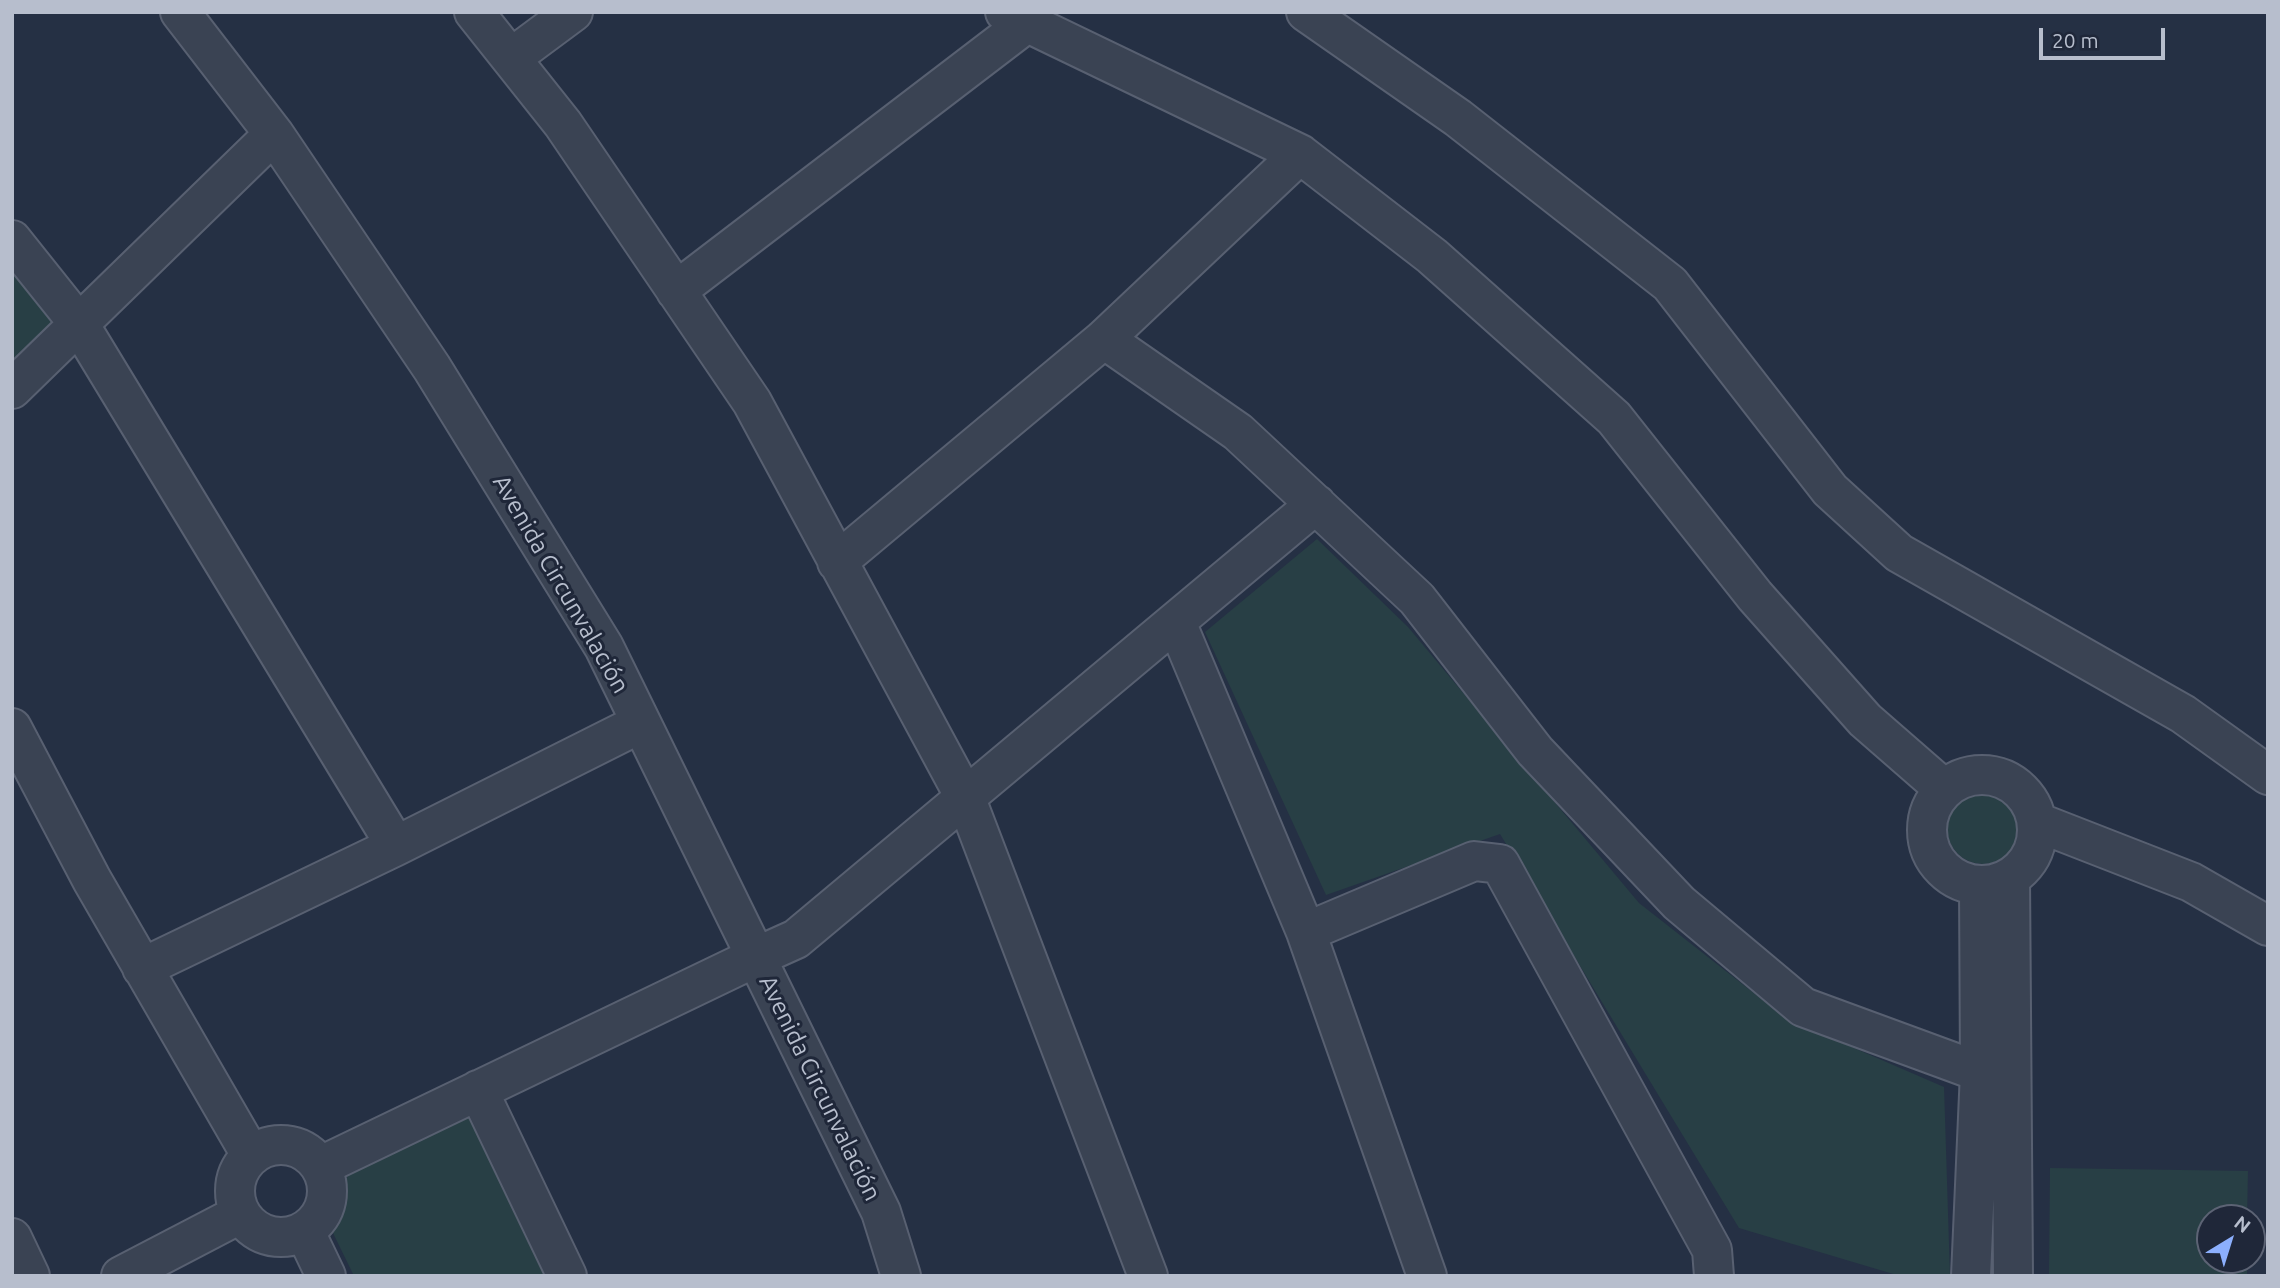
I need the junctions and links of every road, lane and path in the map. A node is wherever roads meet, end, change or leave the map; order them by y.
1 (180, 12) edge
2 (474, 12) edge
3 (573, 12) edge
4 (1306, 12) edge
5 (1017, 17) edge
6 (511, 58) junction
7 (274, 134) junction
8 (1300, 154) junction
9 (12, 240) edge
10 (676, 291) junction
11 (79, 324) junction
12 (1104, 339) junction
13 (12, 389) edge
14 (1316, 504) junction
15 (837, 562) junction
16 (1177, 622) junction
17 (641, 723) junction
18 (12, 728) edge
19 (2268, 775) edge
20 (1943, 788) junction
21 (966, 799) junction
22 (2037, 822) junction
23 (396, 846) junction
24 (1995, 882) junction
25 (2268, 926) edge
26 (1306, 932) junction
27 (755, 957) junction
28 (142, 968) junction
29 (1980, 1072) junction
30 (478, 1090) junction
31 (251, 1155) junction
32 (321, 1166) junction
33 (240, 1214) junction
34 (304, 1233) junction
35 (12, 1238) edge
36 (30, 1276) edge
37 (121, 1276) edge
38 (326, 1276) edge
39 (567, 1276) edge
40 (901, 1276) edge
41 (1148, 1276) edge
42 (1427, 1276) edge
43 (1714, 1276) edge
44 (1971, 1276) edge
45 (2013, 1276) edge

1 - 7 street, Avenida Circunvalación
2 - 6 street
3 - 6 street
4 - 19 street
5 - 8 street
5 - 10 street
6 - 10 street
7 - 11 street
7 - 17 street, Avenida Circunvalación
8 - 12 street
8 - 20 street
9 - 11 street
10 - 15 street
11 - 13 street
11 - 23 street
12 - 14 street
12 - 15 street
14 - 16 street
14 - 29 street
15 - 21 street
16 - 21 street
16 - 26 street
17 - 23 street
17 - 27 street, Avenida Circunvalación
18 - 28 street
20 - 22 street
20 - 24 street
21 - 27 street
21 - 41 street
22 - 24 street
22 - 25 street
23 - 28 street
24 - 29 street
24 - 45 street
26 - 42 street
26 - 43 street
27 - 30 street
27 - 40 street, Avenida Circunvalación
28 - 31 street
29 - 44 street
30 - 32 street
30 - 39 street
31 - 32 street
31 - 33 street
32 - 34 street
33 - 34 street
33 - 37 street
34 - 38 street
35 - 36 street

